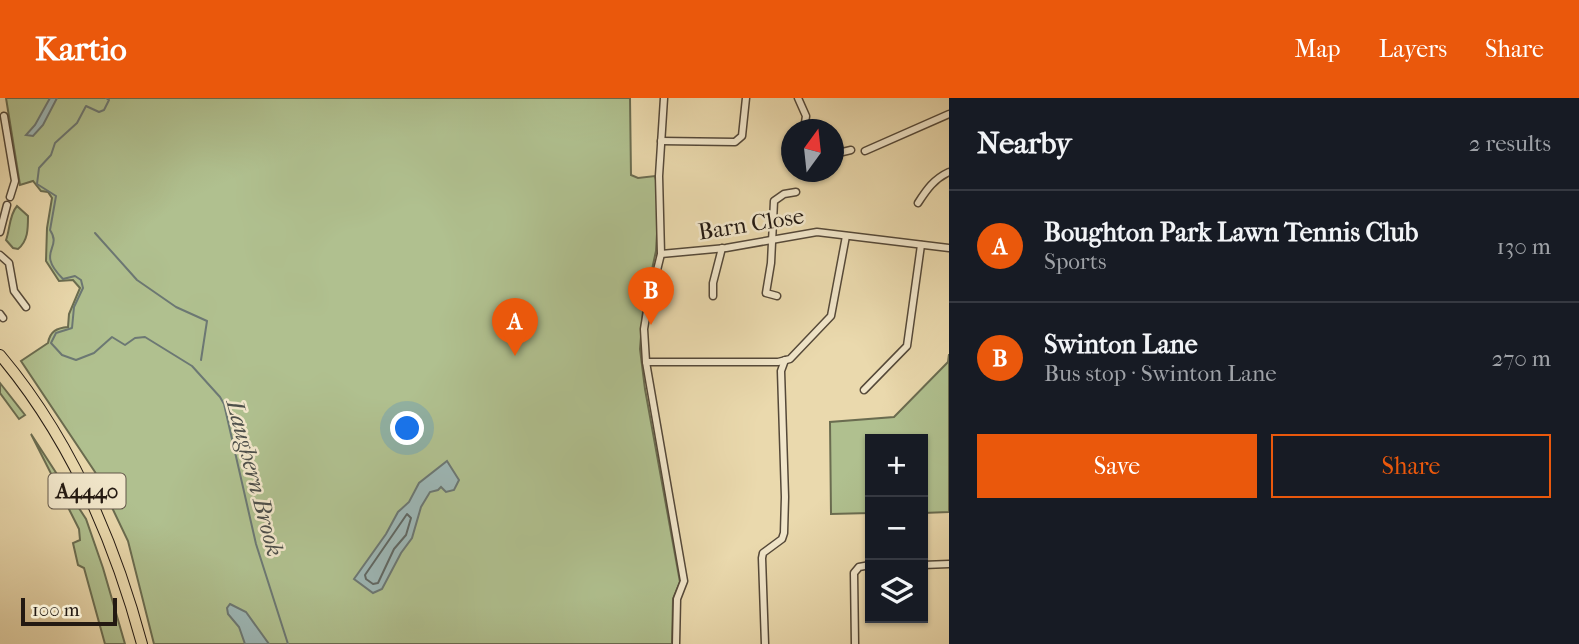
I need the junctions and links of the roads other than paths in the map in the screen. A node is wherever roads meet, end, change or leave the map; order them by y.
1 (664, 98) edge
2 (746, 98) edge
3 (798, 98) edge
4 (949, 114) edge
5 (4, 116) dead end
6 (806, 119) edge
7 (661, 141) junction
8 (9, 149) junction
9 (0, 150) edge
10 (851, 150) dead end
11 (865, 150) dead end
12 (844, 152) edge
13 (949, 172) edge
14 (796, 192) dead end
15 (10, 197) dead end
16 (918, 203) dead end
17 (8, 205) dead end
18 (0, 232) edge
19 (846, 236) junction
20 (771, 241) junction
21 (921, 244) junction
22 (722, 248) junction
23 (949, 248) edge
24 (662, 254) junction
25 (0, 255) edge
26 (713, 296) dead end
27 (777, 296) dead end
28 (26, 307) dead end
29 (0, 355) edge
30 (785, 360) junction
31 (646, 362) junction
32 (864, 390) dead end
33 (949, 564) edge
34 (865, 565) edge
35 (928, 565) edge
36 (142, 644) edge
37 (676, 644) edge
38 (765, 644) edge
39 (855, 644) edge

1 - 7 street
2 - 7 street
3 - 6 street
4 - 11 street
5 - 8 street
7 - 24 street
8 - 9 street
8 - 15 street
10 - 12 street
13 - 16 street
14 - 20 street
17 - 18 street
19 - 20 street, Barn Close
19 - 21 street, Barn Close
19 - 30 street
20 - 22 street, Barn Close
20 - 27 street
21 - 23 street, Barn Close
21 - 32 street
22 - 24 street, Barn Close
22 - 26 street
24 - 31 street
25 - 28 street
29 - 36 highway, A4440
30 - 31 street
30 - 38 street
31 - 37 street
33 - 35 street
34 - 39 street

